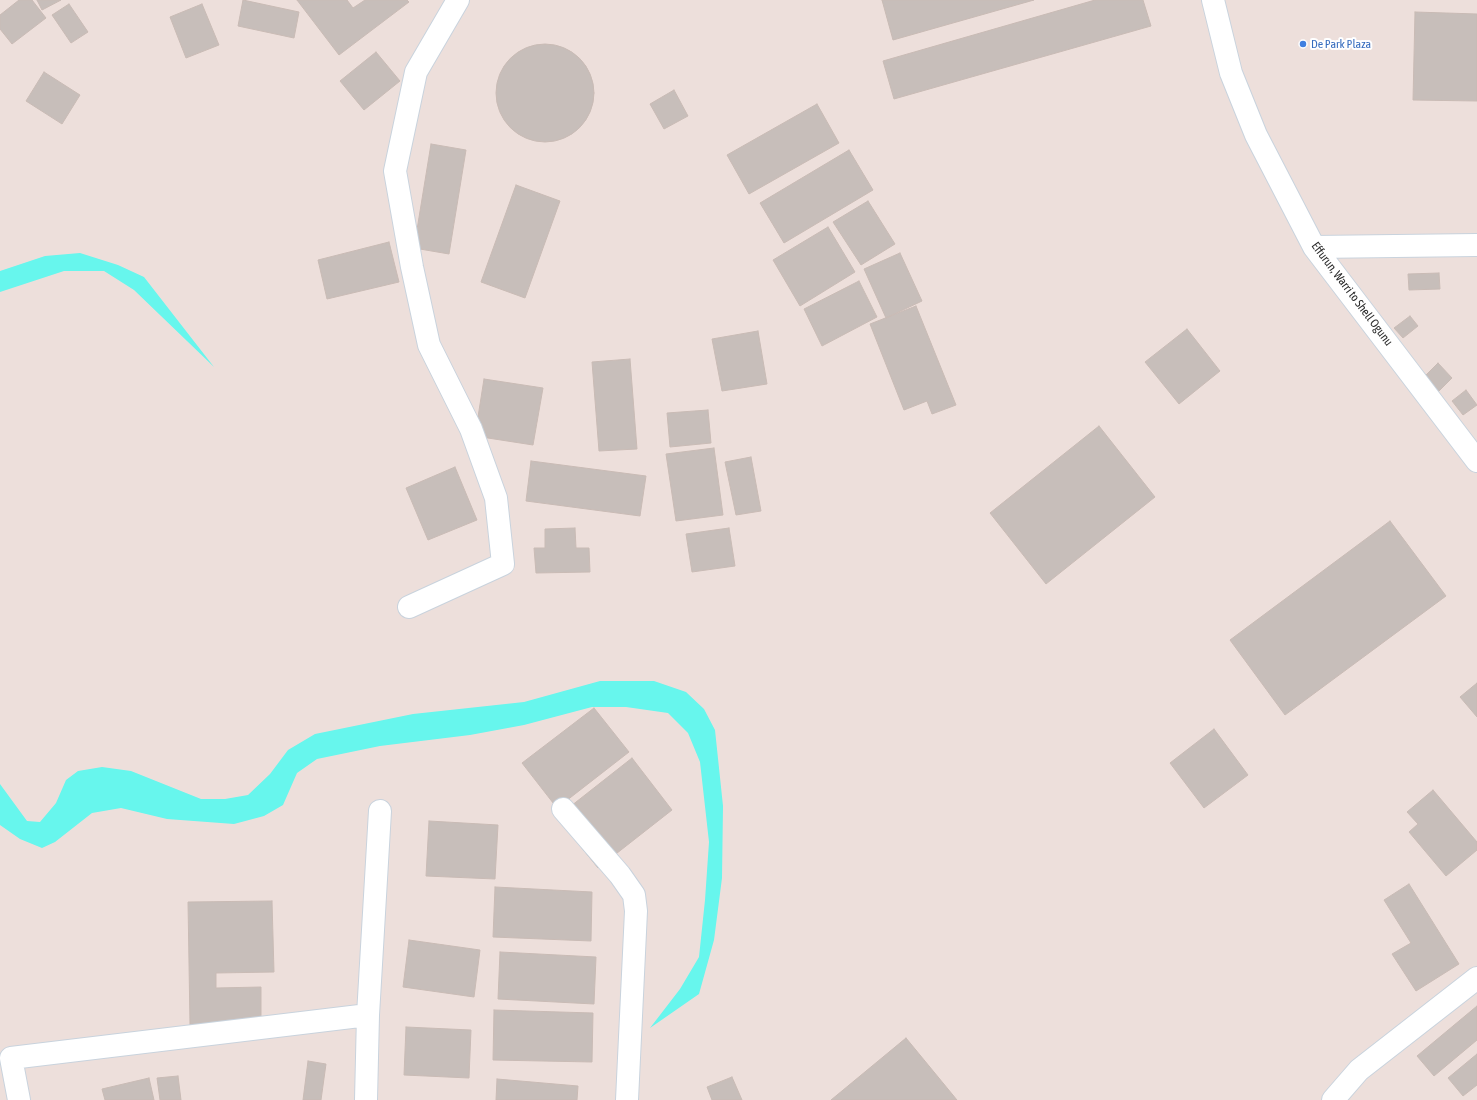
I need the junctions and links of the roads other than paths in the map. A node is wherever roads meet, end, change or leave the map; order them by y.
1 (458, 0) edge
2 (1213, 0) edge
3 (1314, 246) junction
4 (1477, 246) edge
5 (1477, 461) edge
6 (409, 607) dead end
7 (563, 809) dead end
8 (380, 811) dead end
9 (1477, 978) edge
10 (368, 1015) junction
11 (19, 1100) edge
12 (366, 1100) edge
13 (627, 1100) edge
14 (1333, 1100) edge

1 - 6 street
2 - 3 street, Effurun, Warri to Shell Ogunu
3 - 4 street
3 - 5 street, Effurun, Warri to Shell Ogunu
7 - 13 street
8 - 10 street
9 - 14 street
10 - 11 street
10 - 12 street

